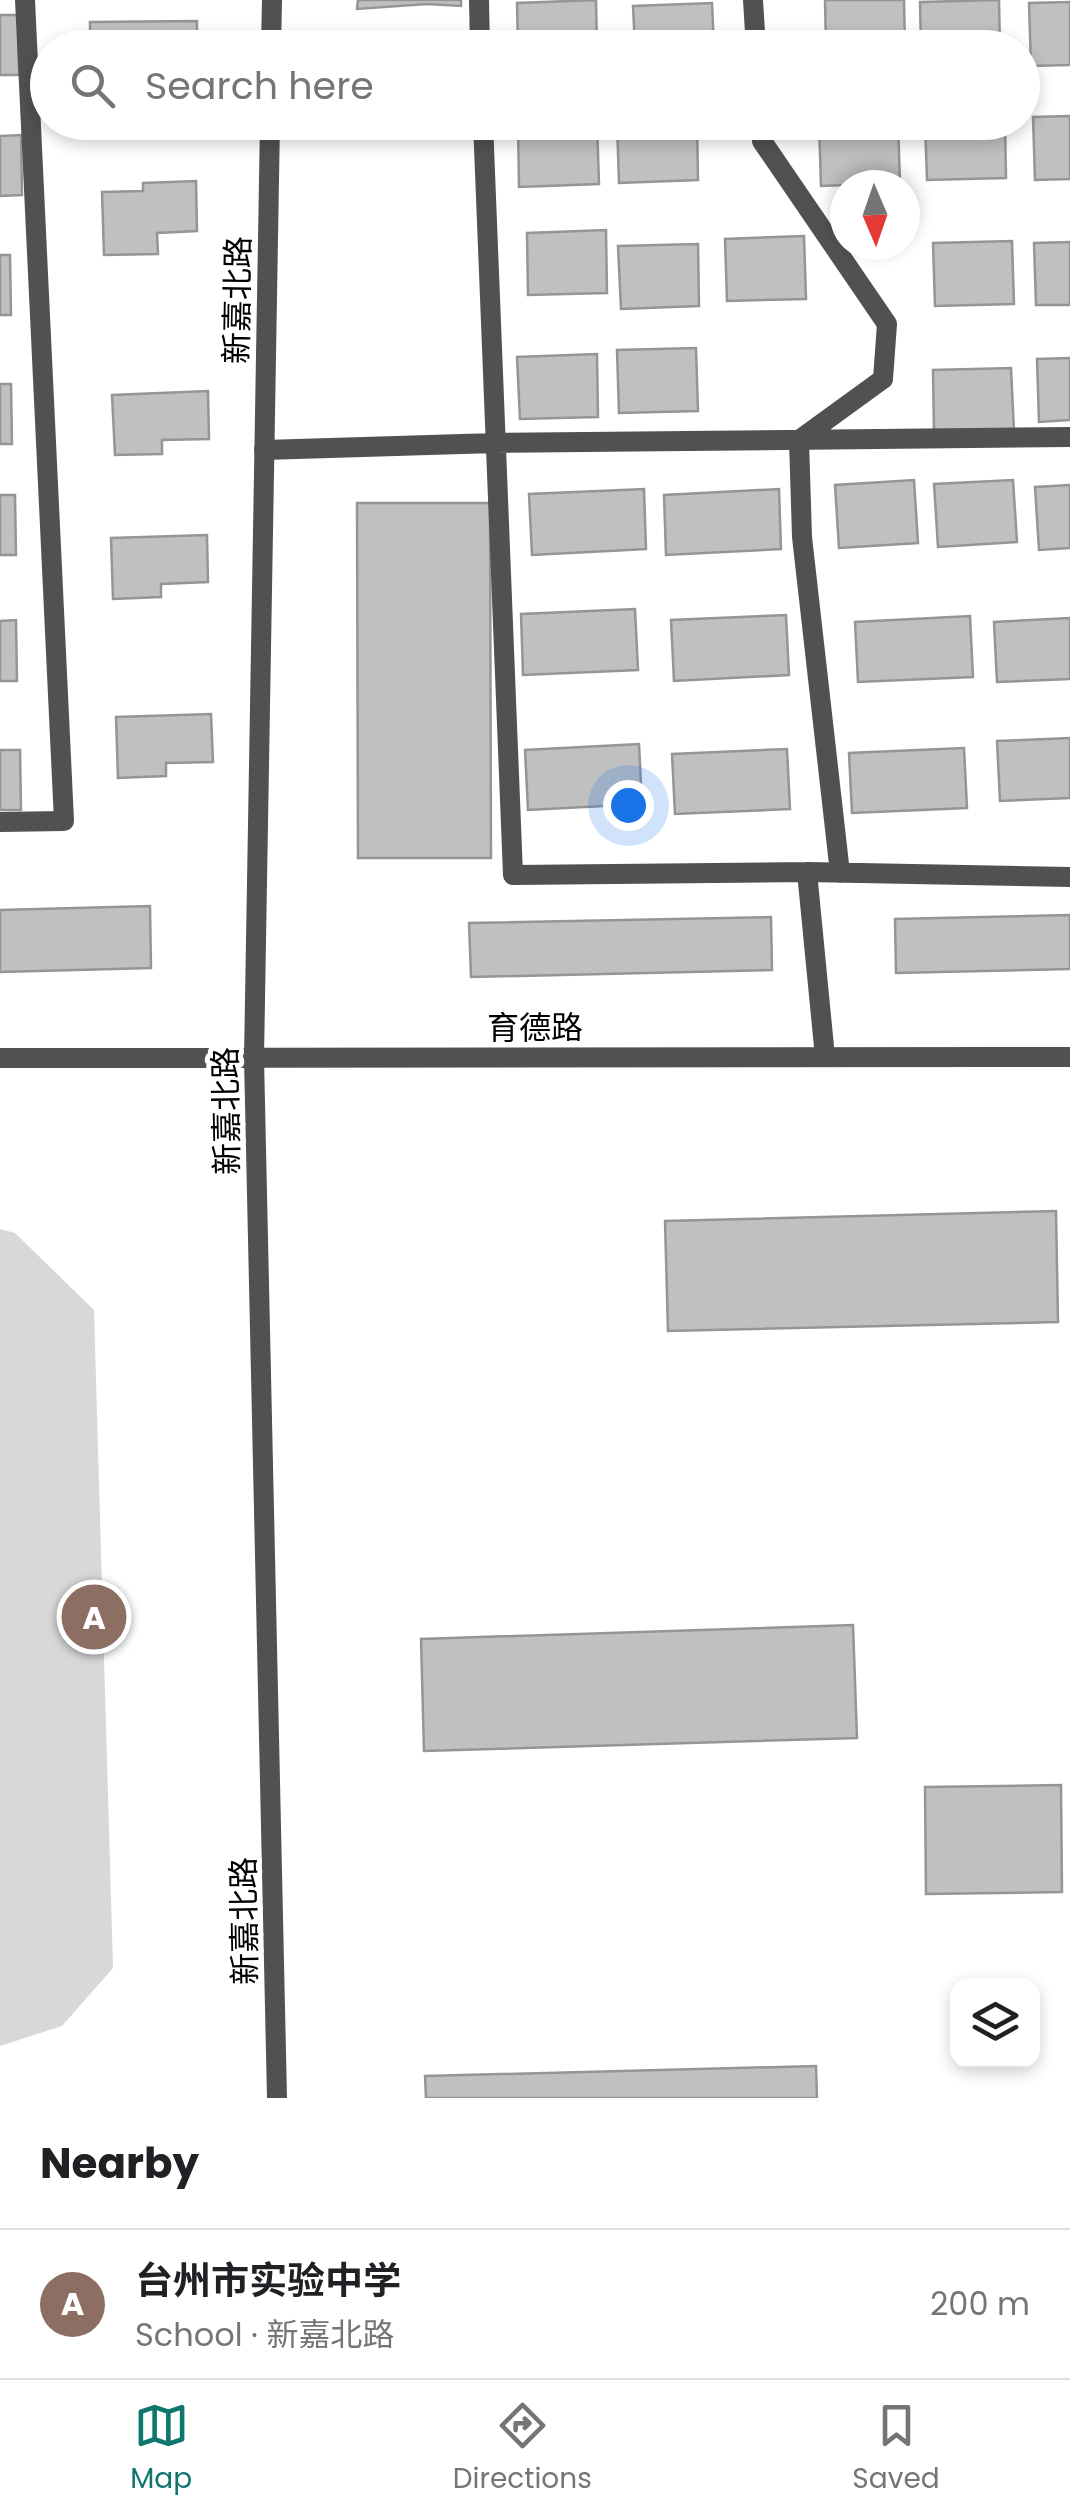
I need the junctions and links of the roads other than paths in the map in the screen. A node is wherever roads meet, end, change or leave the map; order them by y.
1 (25, 0) edge
2 (272, 0) edge
3 (479, 0) edge
4 (754, 0) edge
5 (271, 30) edge
6 (480, 30) edge
7 (755, 30) edge
8 (30, 105) edge
9 (32, 140) edge
10 (270, 140) edge
11 (484, 140) edge
12 (762, 140) edge
13 (1070, 437) edge
14 (798, 440) junction
15 (495, 443) junction
16 (264, 450) junction
17 (0, 822) edge
18 (807, 872) junction
19 (840, 872) junction
20 (1070, 877) edge
21 (825, 1057) junction
22 (1070, 1057) edge
23 (0, 1058) edge
24 (254, 1058) junction
25 (278, 2098) edge

1 - 8 street
2 - 5 street
3 - 6 street
4 - 7 street
9 - 17 street
10 - 16 street, 新嘉北路
11 - 15 street
12 - 14 street
13 - 14 street
14 - 15 street
14 - 19 street
15 - 16 street
15 - 18 street
16 - 24 street, 新嘉北路
18 - 19 street
18 - 21 street
19 - 20 street
21 - 22 street, 育德路
21 - 24 street, 育德路
23 - 24 street, 育德路
24 - 25 street, 新嘉北路

